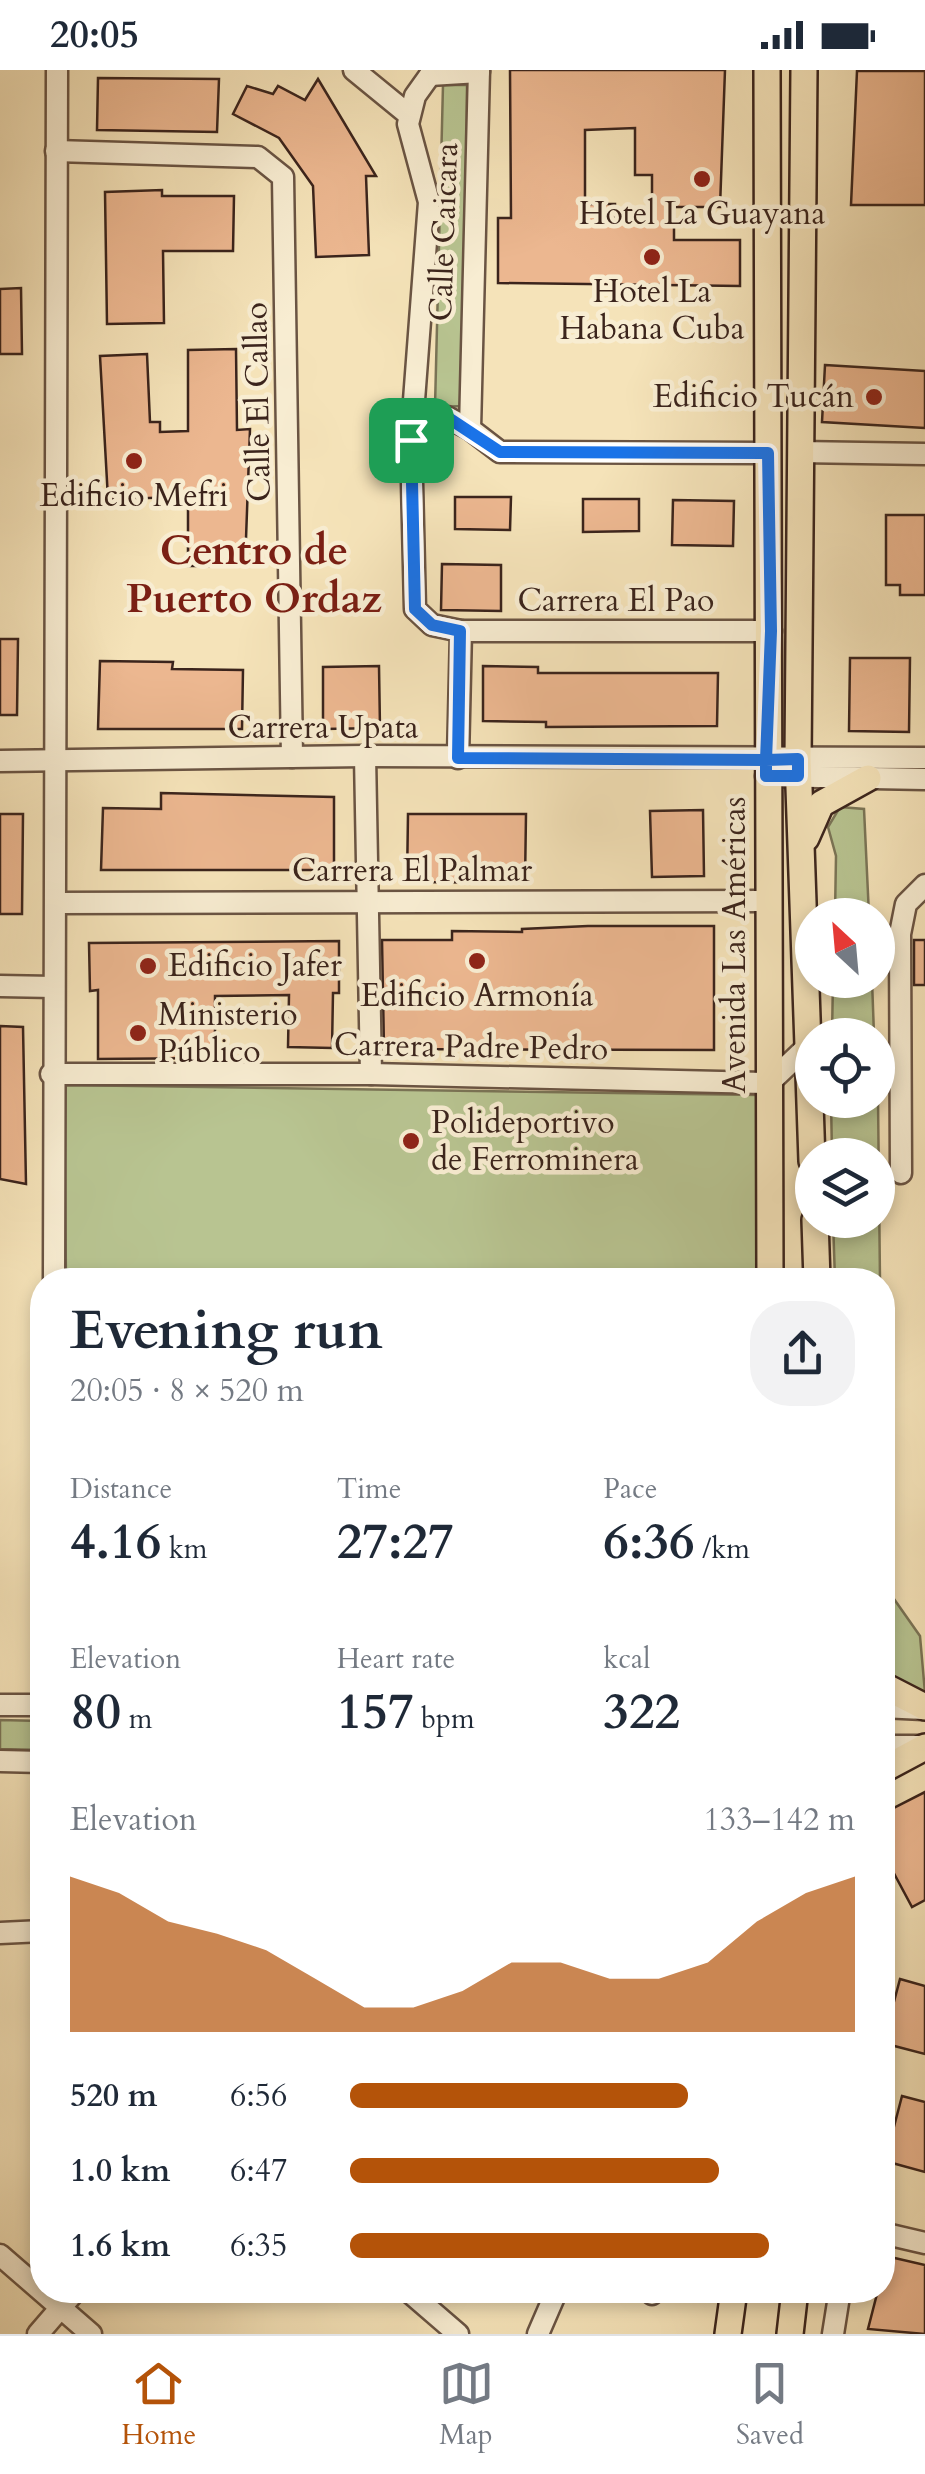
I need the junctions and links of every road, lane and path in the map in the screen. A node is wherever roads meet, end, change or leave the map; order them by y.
1 (57, 70) edge
2 (354, 70) edge
3 (767, 70) edge
4 (804, 70) edge
5 (478, 71) edge
6 (428, 73) edge
7 (409, 115) junction
8 (56, 151) junction
9 (470, 429) junction
10 (411, 440) junction
11 (799, 452) junction
12 (768, 453) junction
13 (925, 454) edge
14 (460, 631) junction
15 (771, 631) junction
16 (292, 756) junction
17 (365, 756) junction
18 (458, 758) junction
19 (925, 758) edge
20 (0, 761) edge
21 (58, 761) junction
22 (766, 768) junction
23 (798, 768) junction
24 (868, 778) junction
25 (925, 779) edge
26 (801, 853) junction
27 (925, 885) edge
28 (366, 900) junction
29 (768, 901) junction
30 (56, 903) junction
31 (0, 986) edge
32 (54, 986) junction
33 (807, 1018) edge
34 (795, 1058) edge
35 (52, 1074) junction
36 (370, 1074) junction
37 (768, 1083) junction
38 (901, 1172) dead end
39 (816, 1238) edge
40 (54, 1268) edge
41 (770, 1268) edge
42 (817, 1268) edge
43 (895, 1692) edge
44 (0, 1705) edge
45 (30, 1705) edge
46 (895, 1707) edge
47 (925, 1708) edge
48 (895, 1746) edge
49 (925, 1746) edge
50 (0, 1761) edge
51 (30, 1762) edge
52 (895, 1763) edge
53 (30, 1932) edge
54 (0, 1933) edge
55 (895, 2236) edge
56 (925, 2243) edge
57 (0, 2255) edge
58 (30, 2281) edge
59 (55, 2303) edge
60 (65, 2303) edge
61 (423, 2303) edge
62 (551, 2303) edge
63 (732, 2303) edge
64 (793, 2303) edge
65 (838, 2303) edge
66 (61, 2308) junction
67 (38, 2334) edge
68 (92, 2334) edge
69 (458, 2334) edge
70 (538, 2334) edge
71 (728, 2334) edge
72 (790, 2334) edge
73 (833, 2334) edge

1 - 8 street
2 - 7 street
3 - 12 main road, Avenida Las Américas
4 - 11 main road, Avenida Las Américas
5 - 6 street
5 - 9 street, Calle Caicara
6 - 7 street, Calle Caicara
7 - 10 street, Calle Caicara
8 - 16 street, Calle El Callao
8 - 21 street
9 - 10 street
9 - 12 street
10 - 14 street, Calle Caicara
11 - 13 street
11 - 23 main road, Avenida Las Américas
12 - 15 main road, Avenida Las Américas
14 - 15 street, Carrera El Pao
14 - 18 street
15 - 22 main road, Avenida Las Américas
16 - 17 street, Carrera Upata
16 - 21 street, Carrera Upata
17 - 18 street, Carrera Upata
17 - 28 street
18 - 22 street, Carrera Upata
19 - 23 street
20 - 21 street, Carrera Upata
21 - 30 street
22 - 23 street, Carrera Upata
22 - 29 main road, Avenida Las Américas
23 - 24 street
23 - 26 main road, Avenida Las Américas
24 - 25 street
24 - 26 main road
26 - 33 main road, Avenida Las Américas
27 - 38 street
28 - 29 street, Carrera El Palmar
28 - 30 street, Carrera El Palmar
28 - 36 street
29 - 37 main road, Avenida Las Américas
30 - 32 street
31 - 32 street
32 - 35 street
34 - 37 street
35 - 36 street, Carrera Padre Pedro
35 - 40 street
36 - 37 street, Carrera Padre Pedro
37 - 41 main road, Avenida Las Américas
39 - 42 main road
43 - 47 main road
44 - 45 street
46 - 47 street
48 - 49 street
49 - 52 main road
50 - 51 street
53 - 54 street
55 - 56 street
57 - 58 street
59 - 66 street
60 - 66 street
61 - 69 street
62 - 70 street
63 - 71 main road
64 - 72 main road
65 - 73 street
66 - 67 street
66 - 68 street

